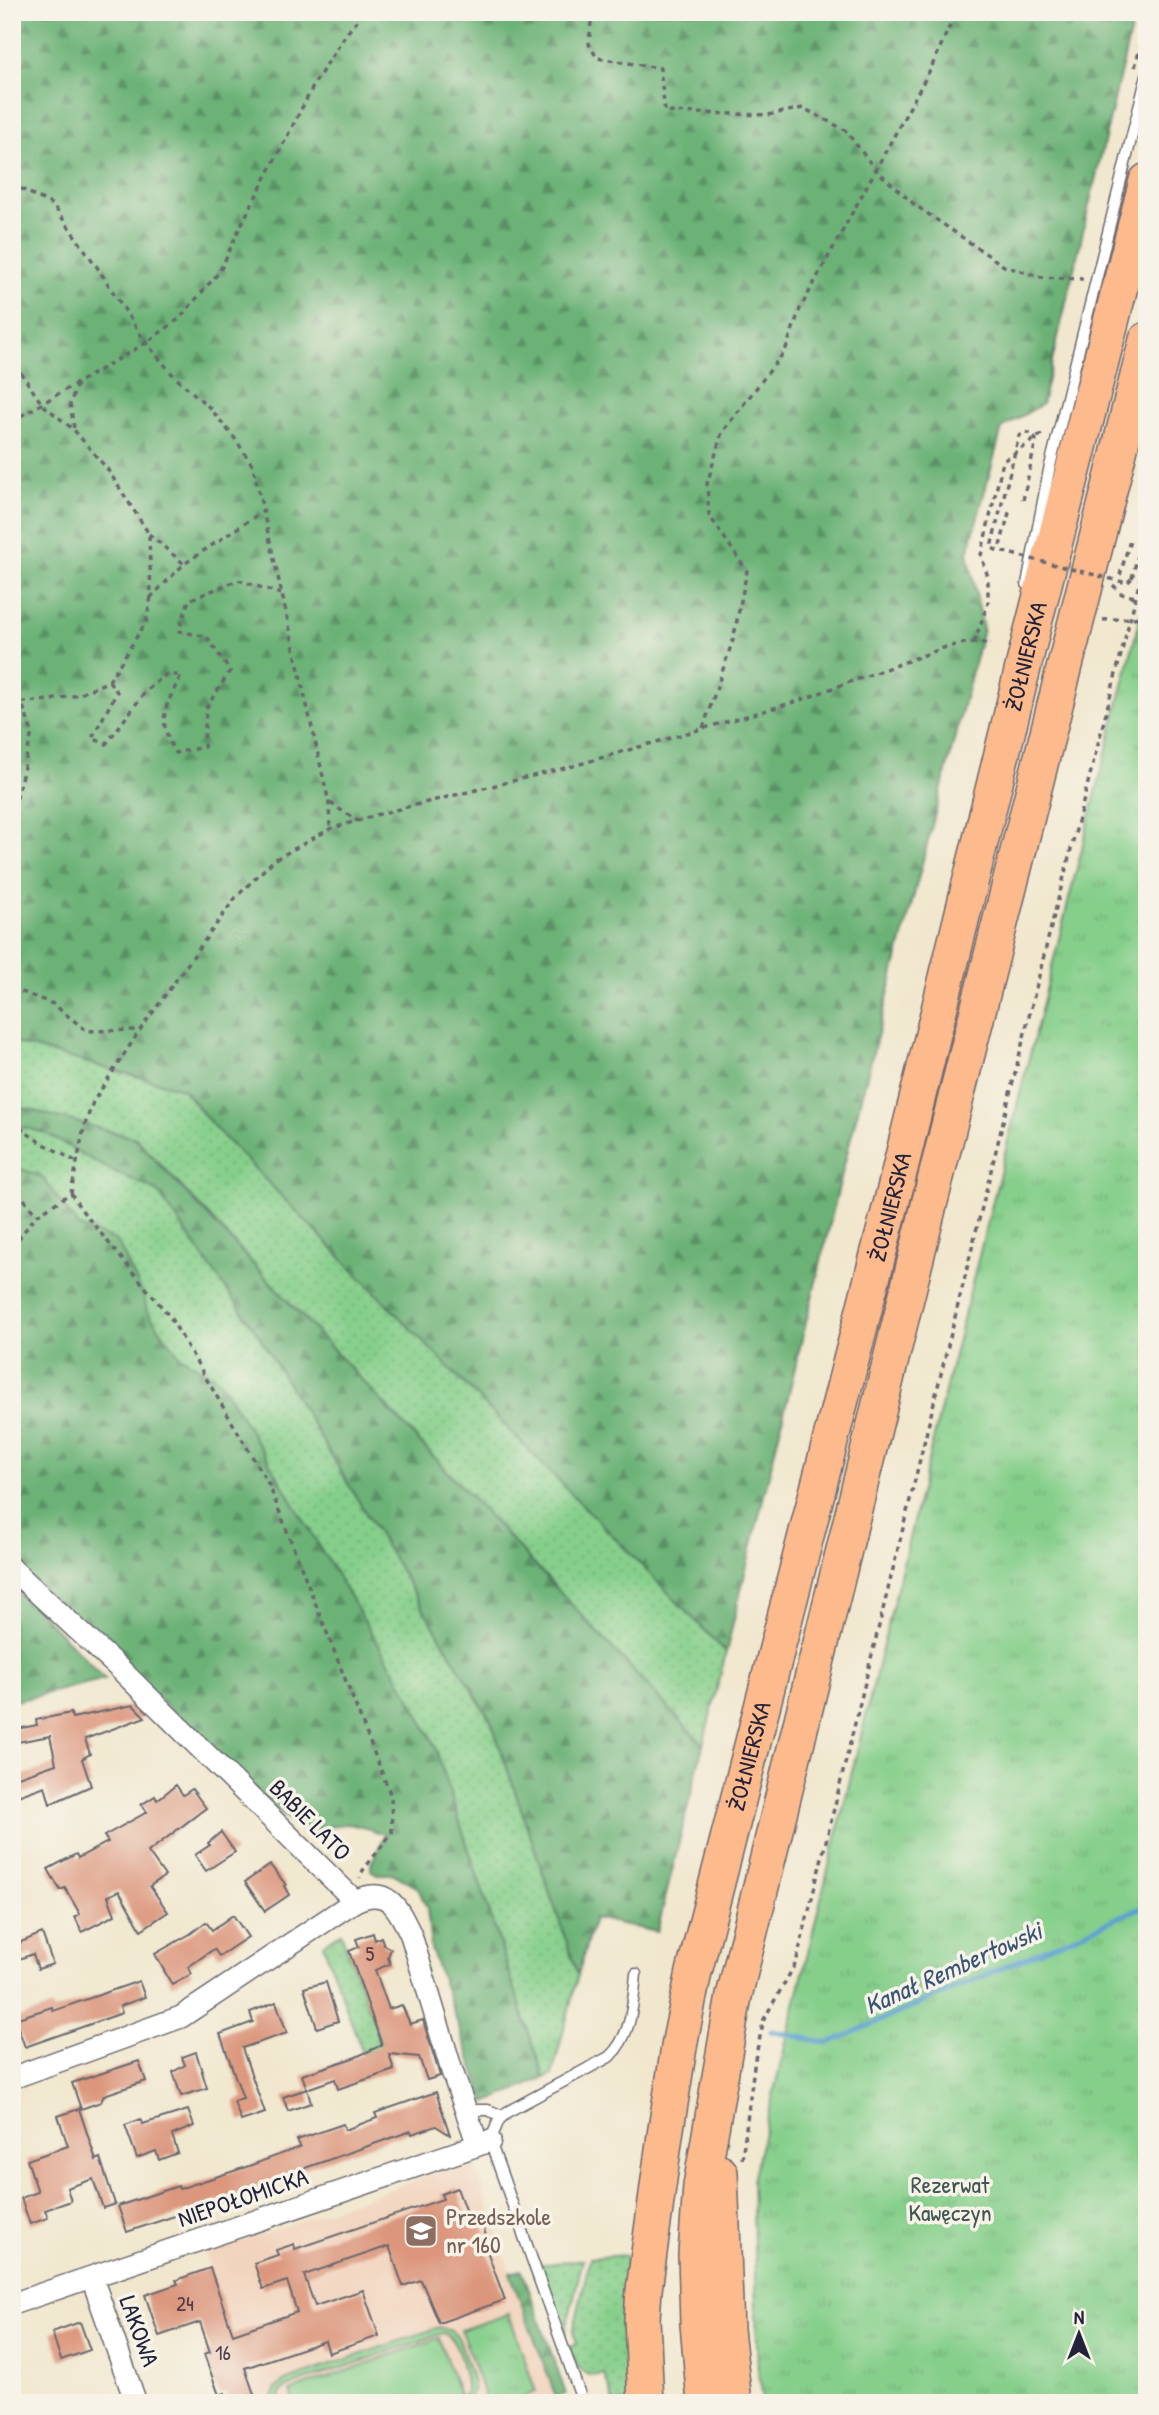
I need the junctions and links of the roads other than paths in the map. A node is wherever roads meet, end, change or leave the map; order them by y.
1 (1147, 75) edge
2 (1147, 181) edge
3 (1147, 340) edge
4 (1026, 593) dead end
5 (1020, 633) dead end
6 (1002, 755) junction
7 (15, 1576) edge
8 (355, 1901) junction
9 (636, 1974) dead end
10 (12, 2078) edge
11 (712, 2110) junction
12 (503, 2116) junction
13 (468, 2117) junction
14 (484, 2143) junction
15 (653, 2237) junction
16 (92, 2278) junction
17 (12, 2304) edge
18 (136, 2403) edge
19 (583, 2403) edge
20 (646, 2403) edge
21 (670, 2403) edge
22 (705, 2403) edge
23 (734, 2403) edge

1 - 4 lane
2 - 6 main road, ŻOŁNIERSKA
3 - 11 main road, ŻOŁNIERSKA
5 - 6 lane
6 - 15 main road, ŻOŁNIERSKA
7 - 8 street, BABIE LATO
8 - 10 street
8 - 13 street
9 - 12 lane
11 - 22 main road, ŻOŁNIERSKA
11 - 23 main road
12 - 13 lane
12 - 14 lane
13 - 14 street
14 - 16 street, NIEPOŁOMICKA
14 - 19 lane
15 - 20 main road
15 - 21 main road
16 - 17 street, NIEPOŁOMICKA
16 - 18 street, LAKOWA

